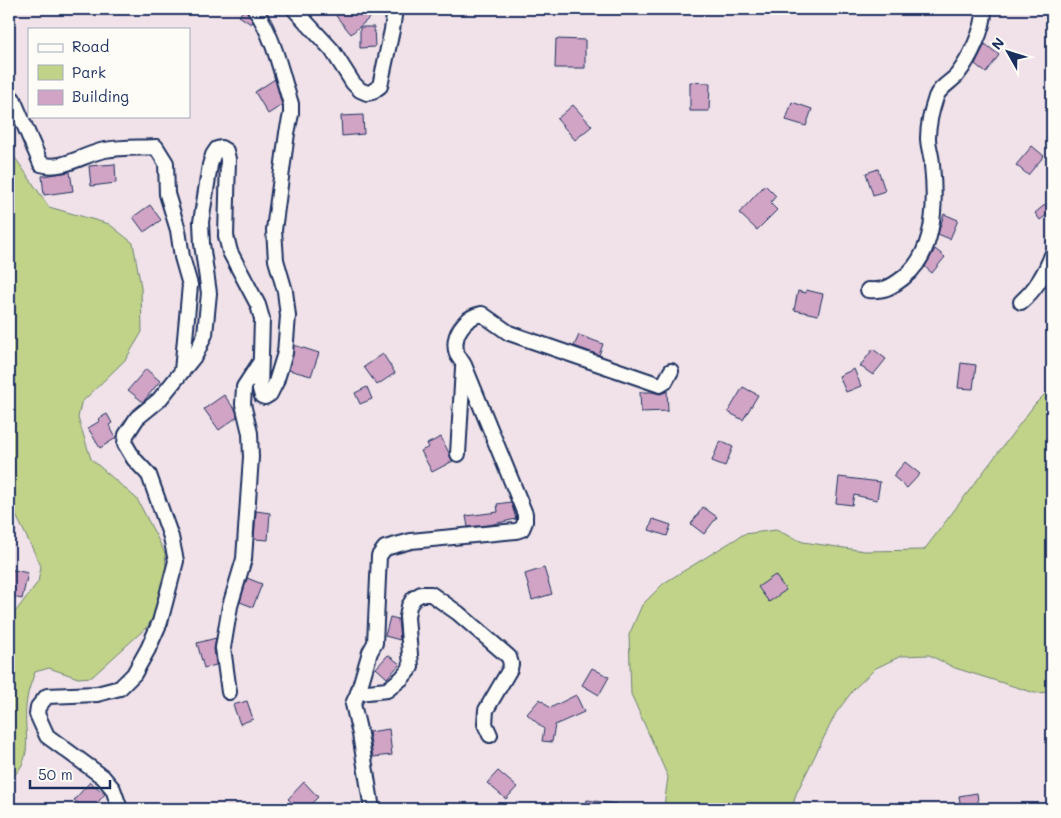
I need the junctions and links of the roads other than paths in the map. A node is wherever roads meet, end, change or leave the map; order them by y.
1 (255, 9) edge
2 (294, 9) edge
3 (394, 9) edge
4 (984, 9) edge
5 (9, 98) edge
6 (1052, 255) edge
7 (868, 290) dead end
8 (1021, 302) dead end
9 (260, 364) junction
10 (464, 365) junction
11 (182, 371) junction
12 (671, 371) dead end
13 (458, 454) dead end
14 (229, 692) dead end
15 (358, 693) junction
16 (490, 735) dead end
17 (120, 809) edge
18 (372, 809) edge

1 - 9 street
2 - 3 street
4 - 7 street
5 - 11 street
6 - 8 street
9 - 11 street
9 - 14 street
10 - 12 street
10 - 13 street
10 - 15 street
11 - 17 street
15 - 16 street
15 - 18 street

